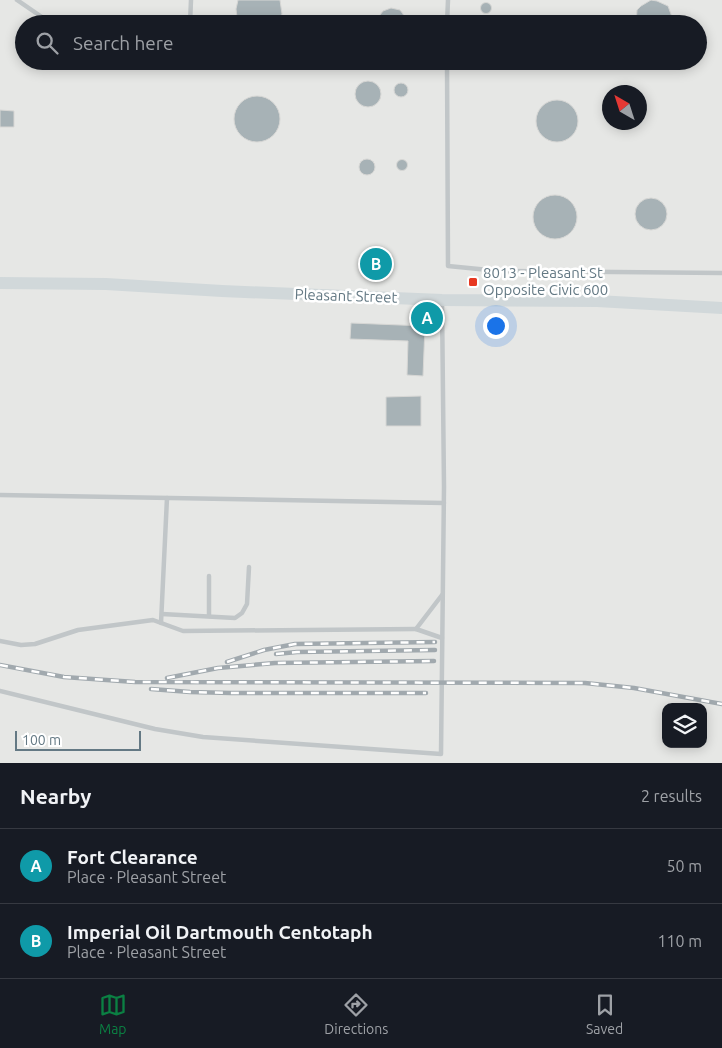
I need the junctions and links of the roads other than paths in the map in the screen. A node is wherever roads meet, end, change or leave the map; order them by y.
1 (17, 0) edge
2 (190, 0) edge
3 (448, 0) edge
4 (39, 15) edge
5 (190, 15) edge
6 (447, 15) edge
7 (447, 70) edge
8 (722, 273) edge
9 (0, 283) edge
10 (442, 300) junction
11 (722, 308) edge
12 (0, 495) edge
13 (167, 498) junction
14 (444, 503) junction
15 (249, 567) dead end
16 (209, 576) dead end
17 (443, 594) junction
18 (162, 614) junction
19 (209, 616) junction
20 (161, 623) junction
21 (416, 629) junction
22 (442, 638) junction
23 (0, 641) edge
24 (0, 691) edge

1 - 4 lane
2 - 5 lane
3 - 6 lane
7 - 8 lane
9 - 10 main road, Pleasant Street
10 - 11 main road, Pleasant Street
10 - 14 lane
12 - 13 lane
13 - 14 lane
13 - 18 lane
14 - 17 lane
15 - 19 lane
16 - 19 lane
17 - 21 lane
17 - 22 lane
18 - 19 lane
18 - 20 lane
20 - 21 lane
20 - 23 lane
21 - 22 lane
22 - 24 lane

